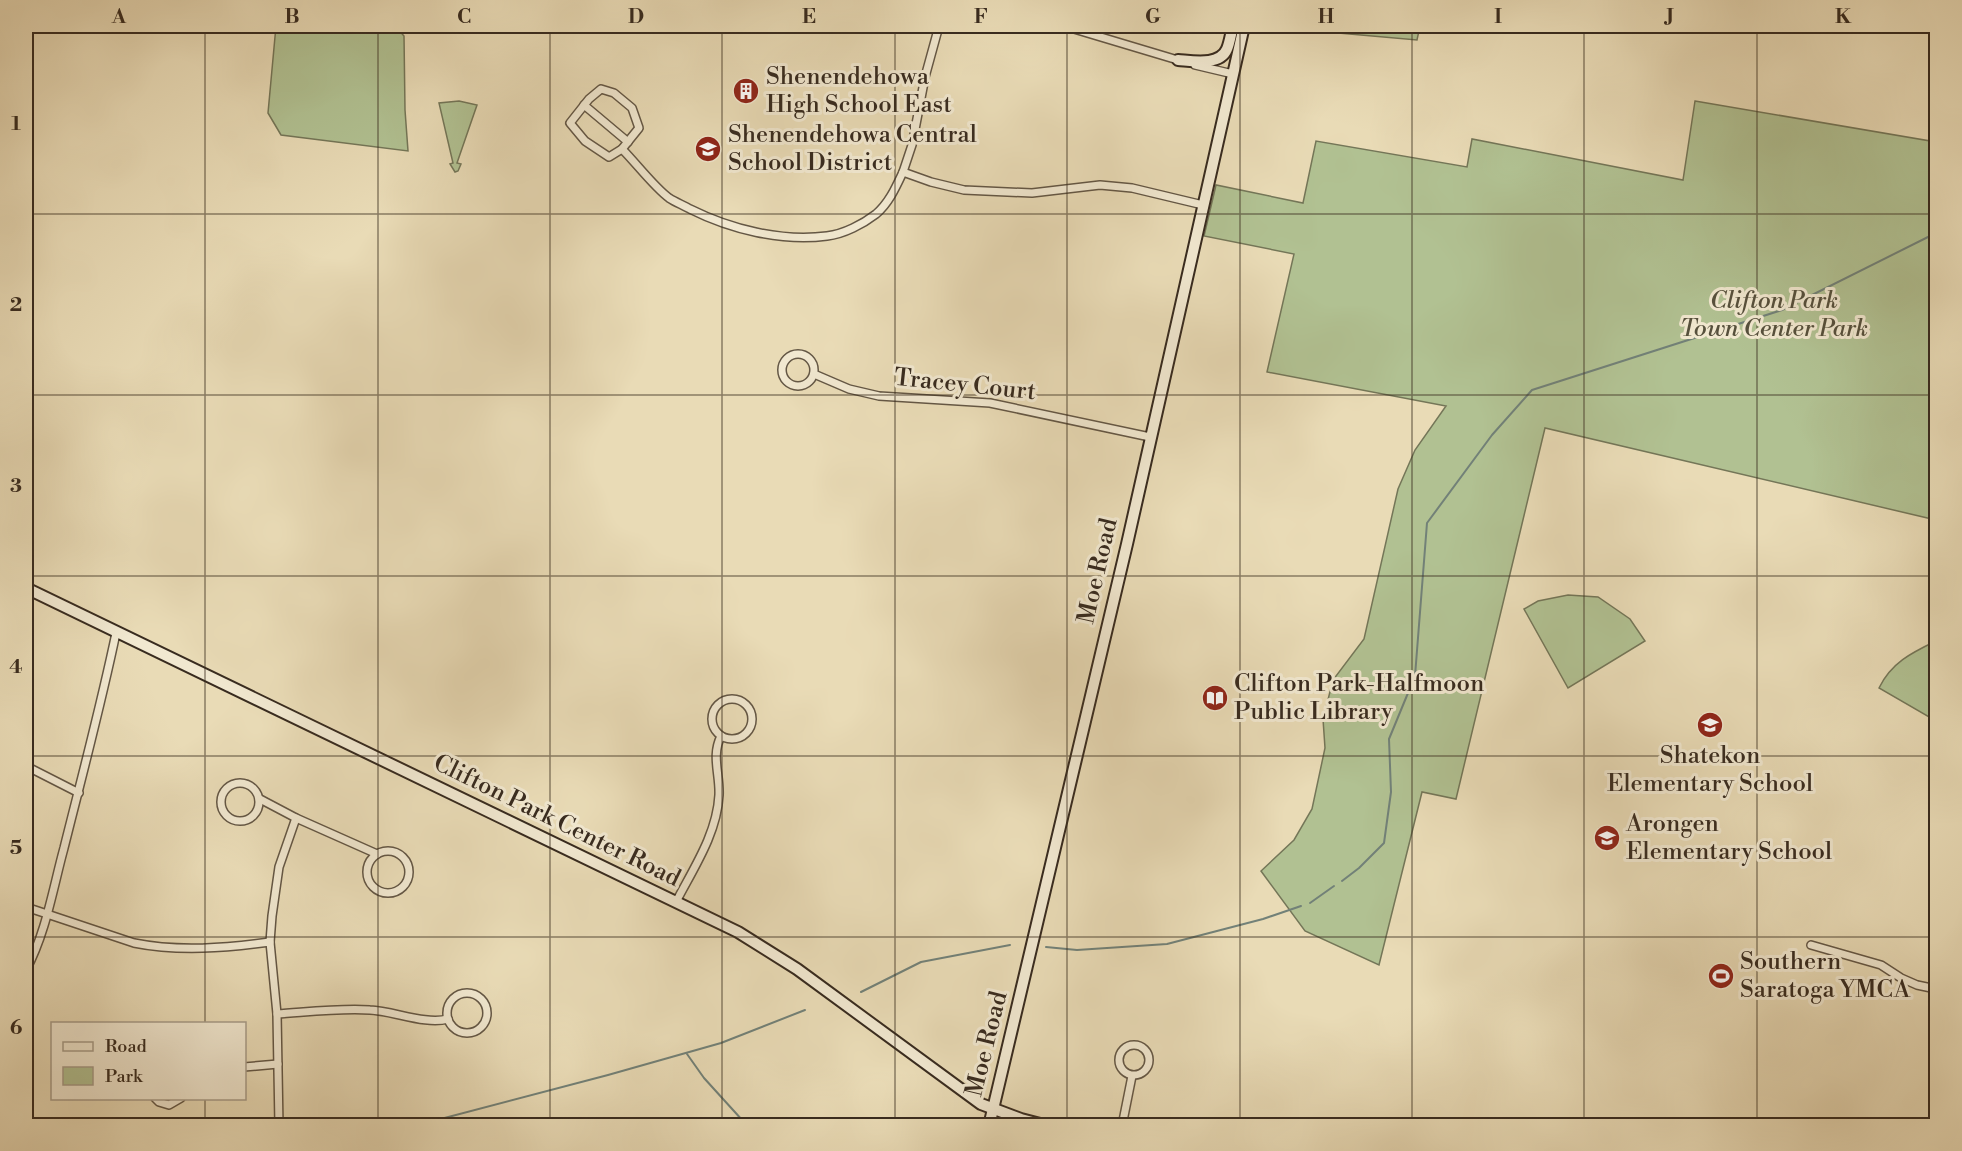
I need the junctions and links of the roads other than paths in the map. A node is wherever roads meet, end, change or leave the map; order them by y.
1 (939, 26) edge
2 (1064, 26) edge
3 (1233, 26) edge
4 (1244, 26) edge
5 (1178, 60) junction
6 (1233, 74) junction
7 (584, 105) junction
8 (628, 142) junction
9 (622, 149) junction
10 (903, 172) junction
11 (1203, 205) junction
12 (814, 374) junction
13 (1150, 438) junction
14 (26, 588) edge
15 (116, 633) junction
16 (722, 736) junction
17 (26, 766) edge
18 (79, 793) junction
19 (260, 800) junction
20 (296, 818) junction
21 (377, 854) junction
22 (676, 902) junction
23 (26, 907) edge
24 (47, 914) junction
25 (270, 942) junction
26 (1811, 945) dead end
27 (26, 970) edge
28 (1936, 989) edge
29 (277, 1014) junction
30 (448, 1019) junction
31 (278, 1064) junction
32 (246, 1067) edge
33 (1132, 1076) junction
34 (157, 1100) edge
35 (178, 1100) edge
36 (993, 1109) junction
37 (279, 1125) edge
38 (989, 1125) edge
39 (1048, 1125) edge
40 (1122, 1125) edge

1 - 10 street
2 - 5 street
3 - 5 street
4 - 6 street, Moe Road
5 - 6 street
6 - 11 street, Moe Road
7 - 8 street
7 - 8 street
7 - 9 street
8 - 9 street
9 - 10 street
10 - 11 street
11 - 13 street, Moe Road
12 - 12 street, Tracey Court
12 - 13 street, Tracey Court
13 - 36 street, Moe Road
14 - 15 street, Clifton Park Center Road
15 - 18 street
15 - 22 street, Clifton Park Center Road
16 - 16 street
16 - 22 street
17 - 18 street
18 - 24 street
19 - 19 street
19 - 20 street
20 - 21 street
20 - 25 street
21 - 21 street
22 - 36 street, Clifton Park Center Road
23 - 24 street
24 - 25 street
24 - 27 street
25 - 29 street
26 - 28 street
29 - 30 street
29 - 31 street
30 - 30 street
31 - 32 street
31 - 37 street
33 - 33 street
33 - 40 street
34 - 35 street
36 - 38 street, Moe Road
36 - 39 street, Clifton Park Center Road

